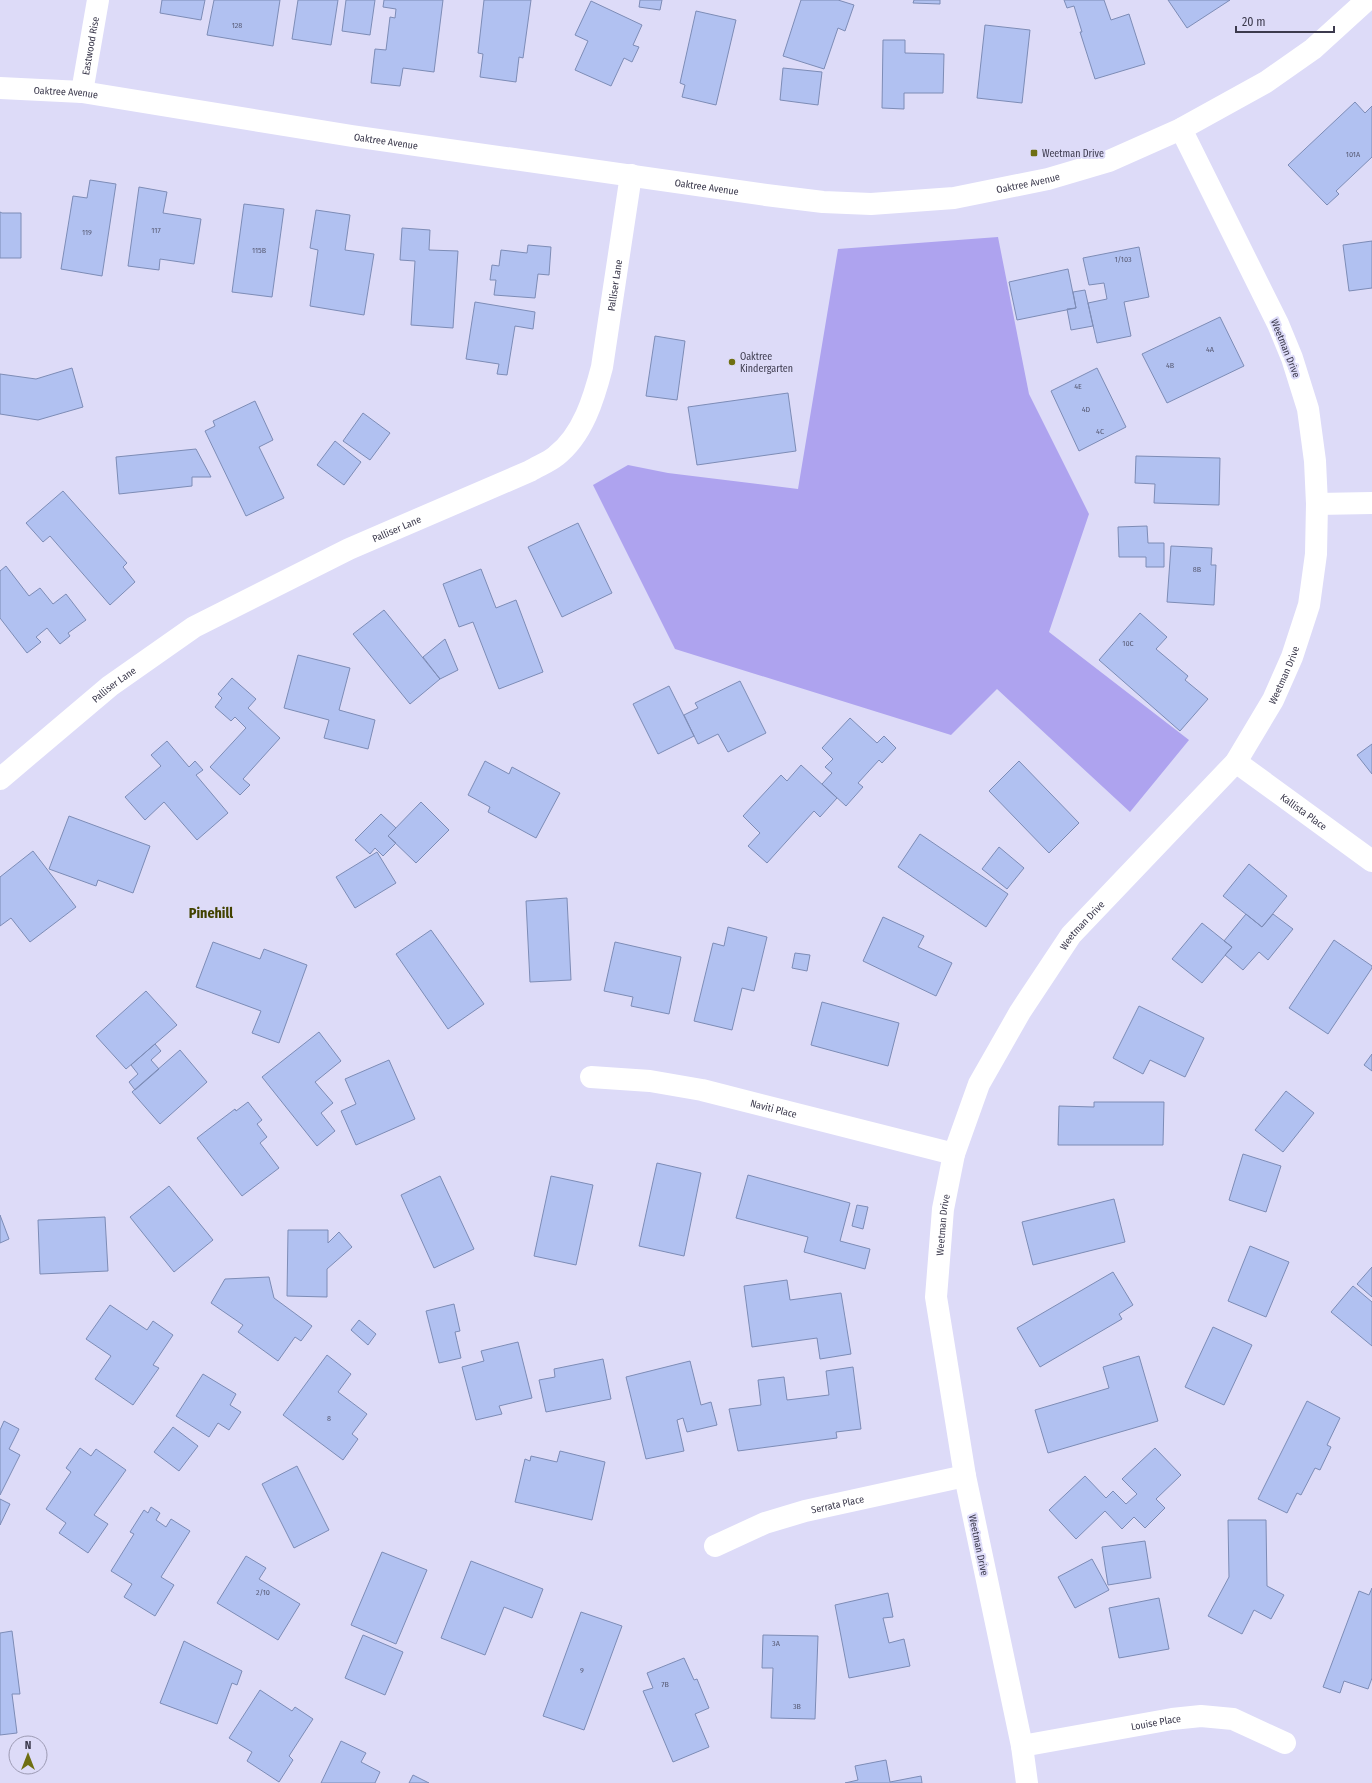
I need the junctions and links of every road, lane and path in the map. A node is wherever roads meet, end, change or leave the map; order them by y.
1 (98, 0) edge
2 (1367, 0) edge
3 (0, 88) edge
4 (82, 92) junction
5 (1181, 129) junction
6 (631, 175) junction
7 (1372, 503) edge
8 (1317, 504) junction
9 (1236, 762) junction
10 (0, 779) edge
11 (1372, 861) edge
12 (591, 1077) dead end
13 (954, 1154) junction
14 (965, 1476) junction
15 (714, 1546) dead end
16 (1285, 1744) dead end
17 (1022, 1746) junction
18 (1027, 1783) edge

1 - 4 street, Eastwood Rise
2 - 5 street, Oaktree Avenue
3 - 4 street, Oaktree Avenue
4 - 6 street, Oaktree Avenue
5 - 6 street, Oaktree Avenue
5 - 8 street, Weetman Drive
6 - 10 street, Palliser Lane
7 - 8 street
8 - 9 street, Weetman Drive
9 - 11 street, Kallista Place
9 - 13 street, Weetman Drive
12 - 13 street, Naviti Place
13 - 14 street, Weetman Drive
14 - 15 street, Serrata Place
14 - 17 street, Weetman Drive
16 - 17 street, Louise Place
17 - 18 street, Weetman Drive

